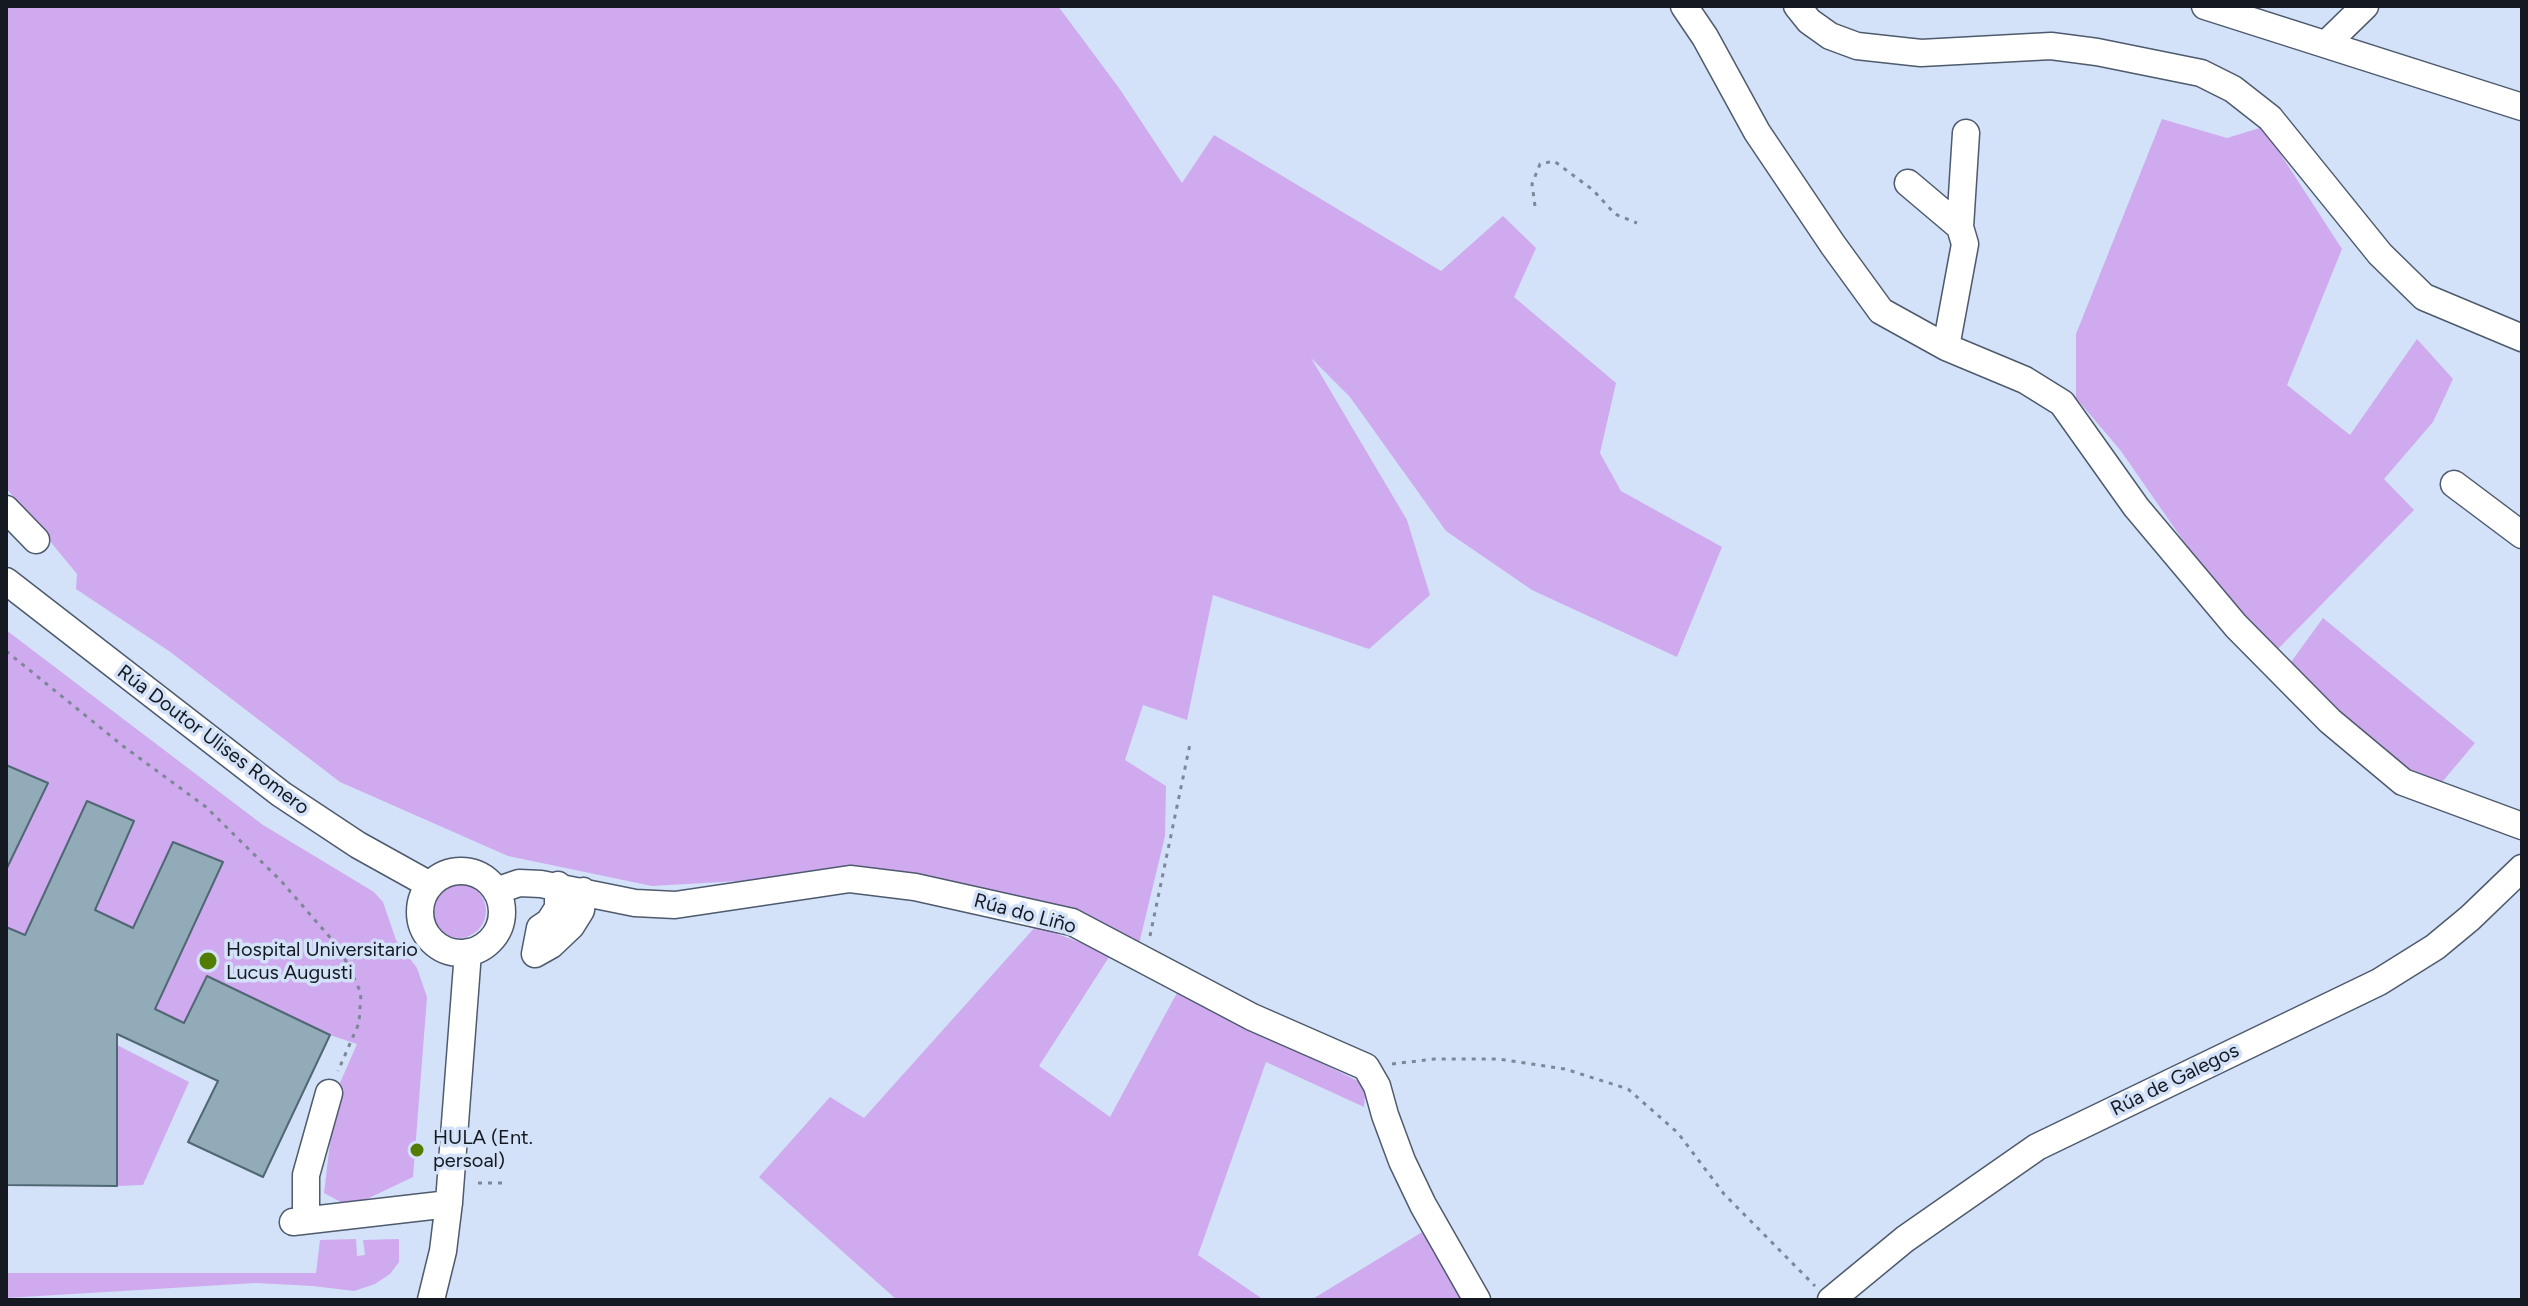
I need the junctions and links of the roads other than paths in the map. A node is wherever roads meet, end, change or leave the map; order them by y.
1 (1684, 6) edge
2 (1797, 6) edge
3 (2205, 6) edge
4 (2365, 6) edge
5 (2326, 44) junction
6 (2522, 107) edge
7 (1966, 133) dead end
8 (1908, 183) dead end
9 (1960, 227) junction
10 (2522, 338) edge
11 (1946, 347) junction
12 (2454, 484) dead end
13 (6, 509) edge
14 (2522, 535) edge
15 (36, 540) dead end
16 (6, 581) edge
17 (2522, 826) edge
18 (2522, 868) edge
19 (430, 885) junction
20 (496, 891) junction
21 (468, 952) junction
22 (329, 1093) road end
23 (449, 1204) junction
24 (1824, 1295) edge
25 (431, 1300) edge
26 (1477, 1300) edge

1 - 11 street
2 - 10 street
3 - 5 street
4 - 5 street
5 - 6 street
7 - 9 street
8 - 9 street
9 - 11 street
11 - 17 street
12 - 14 street
13 - 15 street
16 - 19 street, Rúa Doutor Ulises Romero
18 - 24 street, Rúa de Galegos
19 - 20 street
19 - 21 street
20 - 21 street
20 - 26 street, Rúa do Liño
21 - 23 street
22 - 23 street
23 - 25 street

